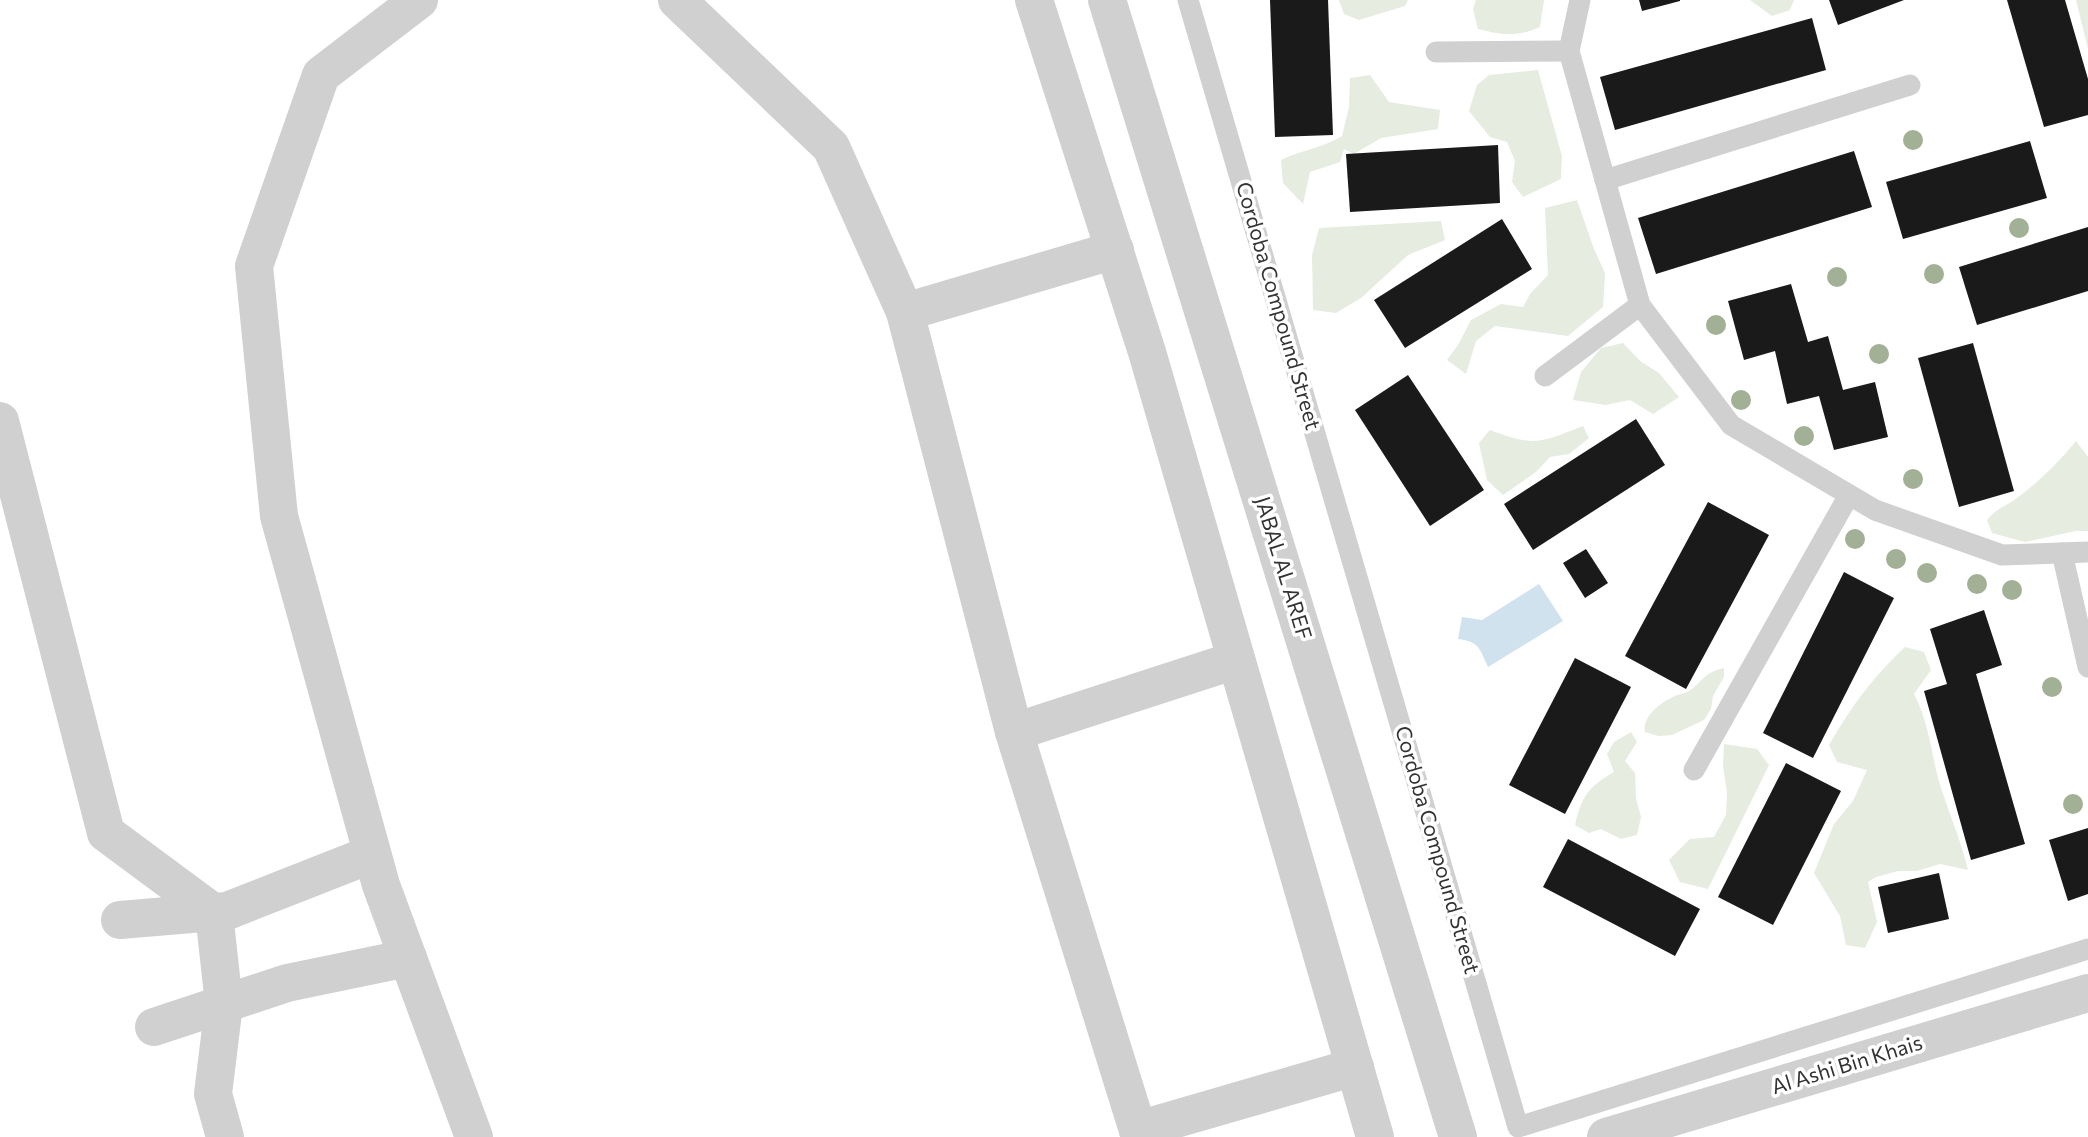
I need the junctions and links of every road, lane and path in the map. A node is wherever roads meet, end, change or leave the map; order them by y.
1 (419, 0) edge
2 (677, 0) edge
3 (1034, 0) edge
4 (1107, 0) edge
5 (1188, 0) edge
6 (1580, 0) edge
7 (1569, 51) junction
8 (1436, 52) dead end
9 (1910, 86) dead end
10 (1605, 180) junction
11 (1115, 250) junction
12 (1640, 304) junction
13 (905, 312) junction
14 (1545, 376) dead end
15 (0, 421) edge
16 (1849, 495) junction
17 (2088, 552) edge
18 (2062, 553) junction
19 (1236, 660) junction
20 (2088, 667) edge
21 (1014, 732) junction
22 (1693, 771) dead end
23 (372, 854) junction
24 (214, 912) junction
25 (120, 920) dead end
26 (2088, 949) edge
27 (408, 958) junction
28 (2088, 993) edge
29 (224, 1004) junction
30 (154, 1027) dead end
31 (1355, 1068) junction
32 (1139, 1133) edge
33 (225, 1137) edge
34 (474, 1137) edge
35 (1375, 1137) edge
36 (1458, 1137) edge
37 (1606, 1137) edge

1 - 23 street
2 - 13 street
3 - 11 street
4 - 36 street, JABAL AL AREF
5 - 26 lane, Cordoba Compound Street
6 - 7 lane
7 - 8 lane
7 - 10 lane
9 - 10 lane
10 - 12 lane
11 - 13 street
11 - 19 street
12 - 14 lane
12 - 16 lane
13 - 21 street
15 - 24 street
16 - 18 lane
16 - 22 lane
17 - 18 lane
18 - 20 lane
19 - 21 street
19 - 31 street
21 - 32 street
23 - 24 street
23 - 27 street
24 - 25 street
24 - 29 street
27 - 29 street
27 - 34 street
28 - 37 street, Al Ashi Bin Khais
29 - 30 street
29 - 33 street
31 - 32 street
31 - 35 street

